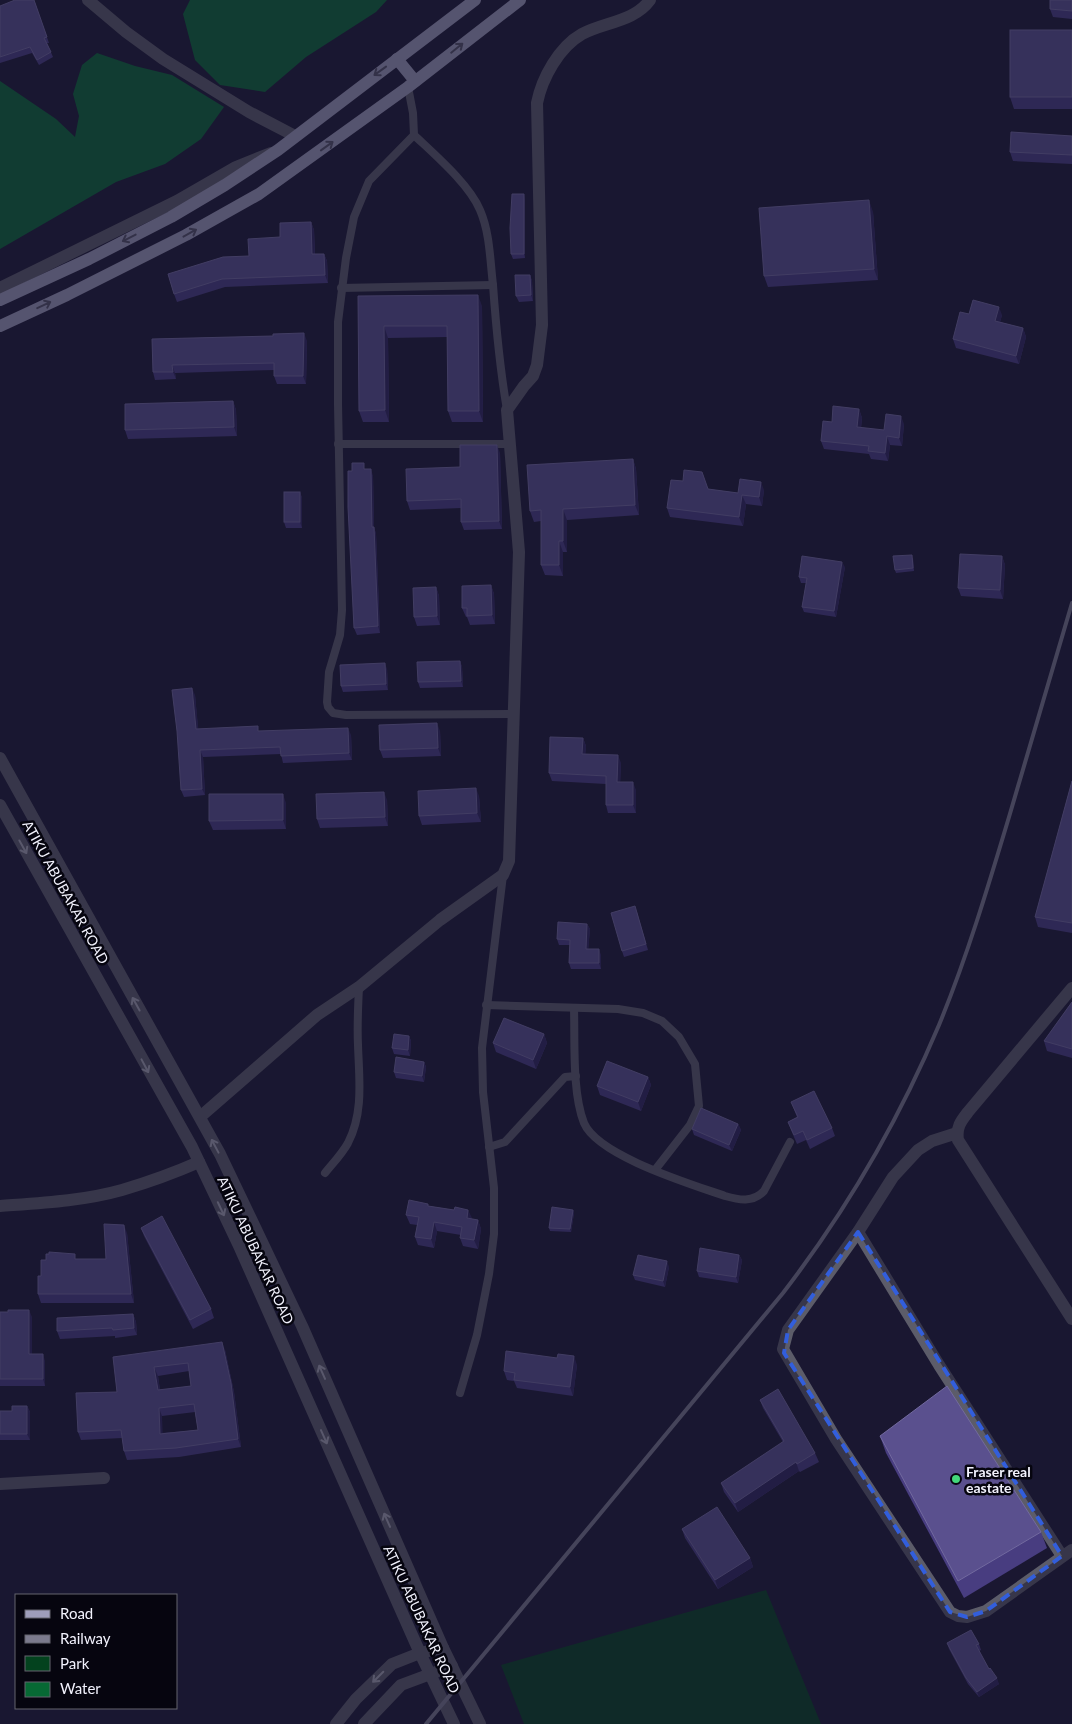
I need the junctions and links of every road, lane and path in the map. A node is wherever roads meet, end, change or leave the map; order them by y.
1 (88, 0) edge
2 (475, 0) edge
3 (520, 0) edge
4 (650, 0) edge
5 (397, 59) junction
6 (412, 84) junction
7 (414, 135) junction
8 (295, 136) junction
9 (278, 150) junction
10 (493, 285) junction
11 (0, 288) edge
12 (342, 288) junction
13 (0, 300) edge
14 (0, 326) edge
15 (507, 410) junction
16 (338, 444) junction
17 (510, 444) junction
18 (512, 714) junction
19 (0, 758) edge
20 (0, 804) edge
21 (503, 875) junction
22 (359, 987) junction
23 (1072, 988) edge
24 (486, 1005) junction
25 (574, 1009) junction
26 (576, 1076) junction
27 (200, 1117) junction
28 (957, 1133) junction
29 (790, 1142) edge
30 (489, 1147) junction
31 (199, 1162) junction
32 (655, 1170) junction
33 (325, 1173) dead end
34 (0, 1206) edge
35 (858, 1232) junction
36 (1068, 1304) edge
37 (1072, 1318) edge
38 (460, 1393) dead end
39 (104, 1478) dead end
40 (0, 1484) edge
41 (1067, 1553) edge
42 (443, 1648) junction
43 (420, 1653) junction
44 (452, 1666) junction
45 (430, 1674) junction
46 (336, 1724) edge
47 (364, 1724) edge
48 (454, 1724) edge
49 (480, 1724) edge

1 - 8 street
2 - 5 main road
6 -> 3 main road
4 - 15 street
5 - 6 main road
5 -> 8 main road
6 - 7 lane
14 -> 6 main road
7 - 10 lane
7 - 12 lane
8 - 9 main road
9 - 11 street
9 -> 13 main road
10 - 12 lane
10 - 15 lane
12 - 16 lane
15 - 17 street
16 - 17 lane
16 - 18 lane
17 - 18 street
18 - 21 street
27 -> 19 street
20 -> 31 street, ATIKU ABUBAKAR ROAD
21 - 22 street
21 - 24 lane
22 - 27 street
22 - 33 lane
23 - 28 street
24 - 25 lane
24 - 30 lane
25 - 26 lane
25 - 32 lane
26 - 30 lane
26 - 32 lane
42 -> 27 street
28 - 35 street
28 - 36 street
29 - 32 lane
30 - 38 lane
31 - 34 street
31 -> 43 street, ATIKU ABUBAKAR ROAD
35 - 41 street
35 - 41 street
36 - 37 street
39 - 40 street
42 - 43 street
42 - 44 street
43 - 45 street, ATIKU ABUBAKAR ROAD
43 -> 46 street
44 - 45 street
44 - 49 street
45 - 47 street
45 - 48 street, ATIKU ABUBAKAR ROAD

